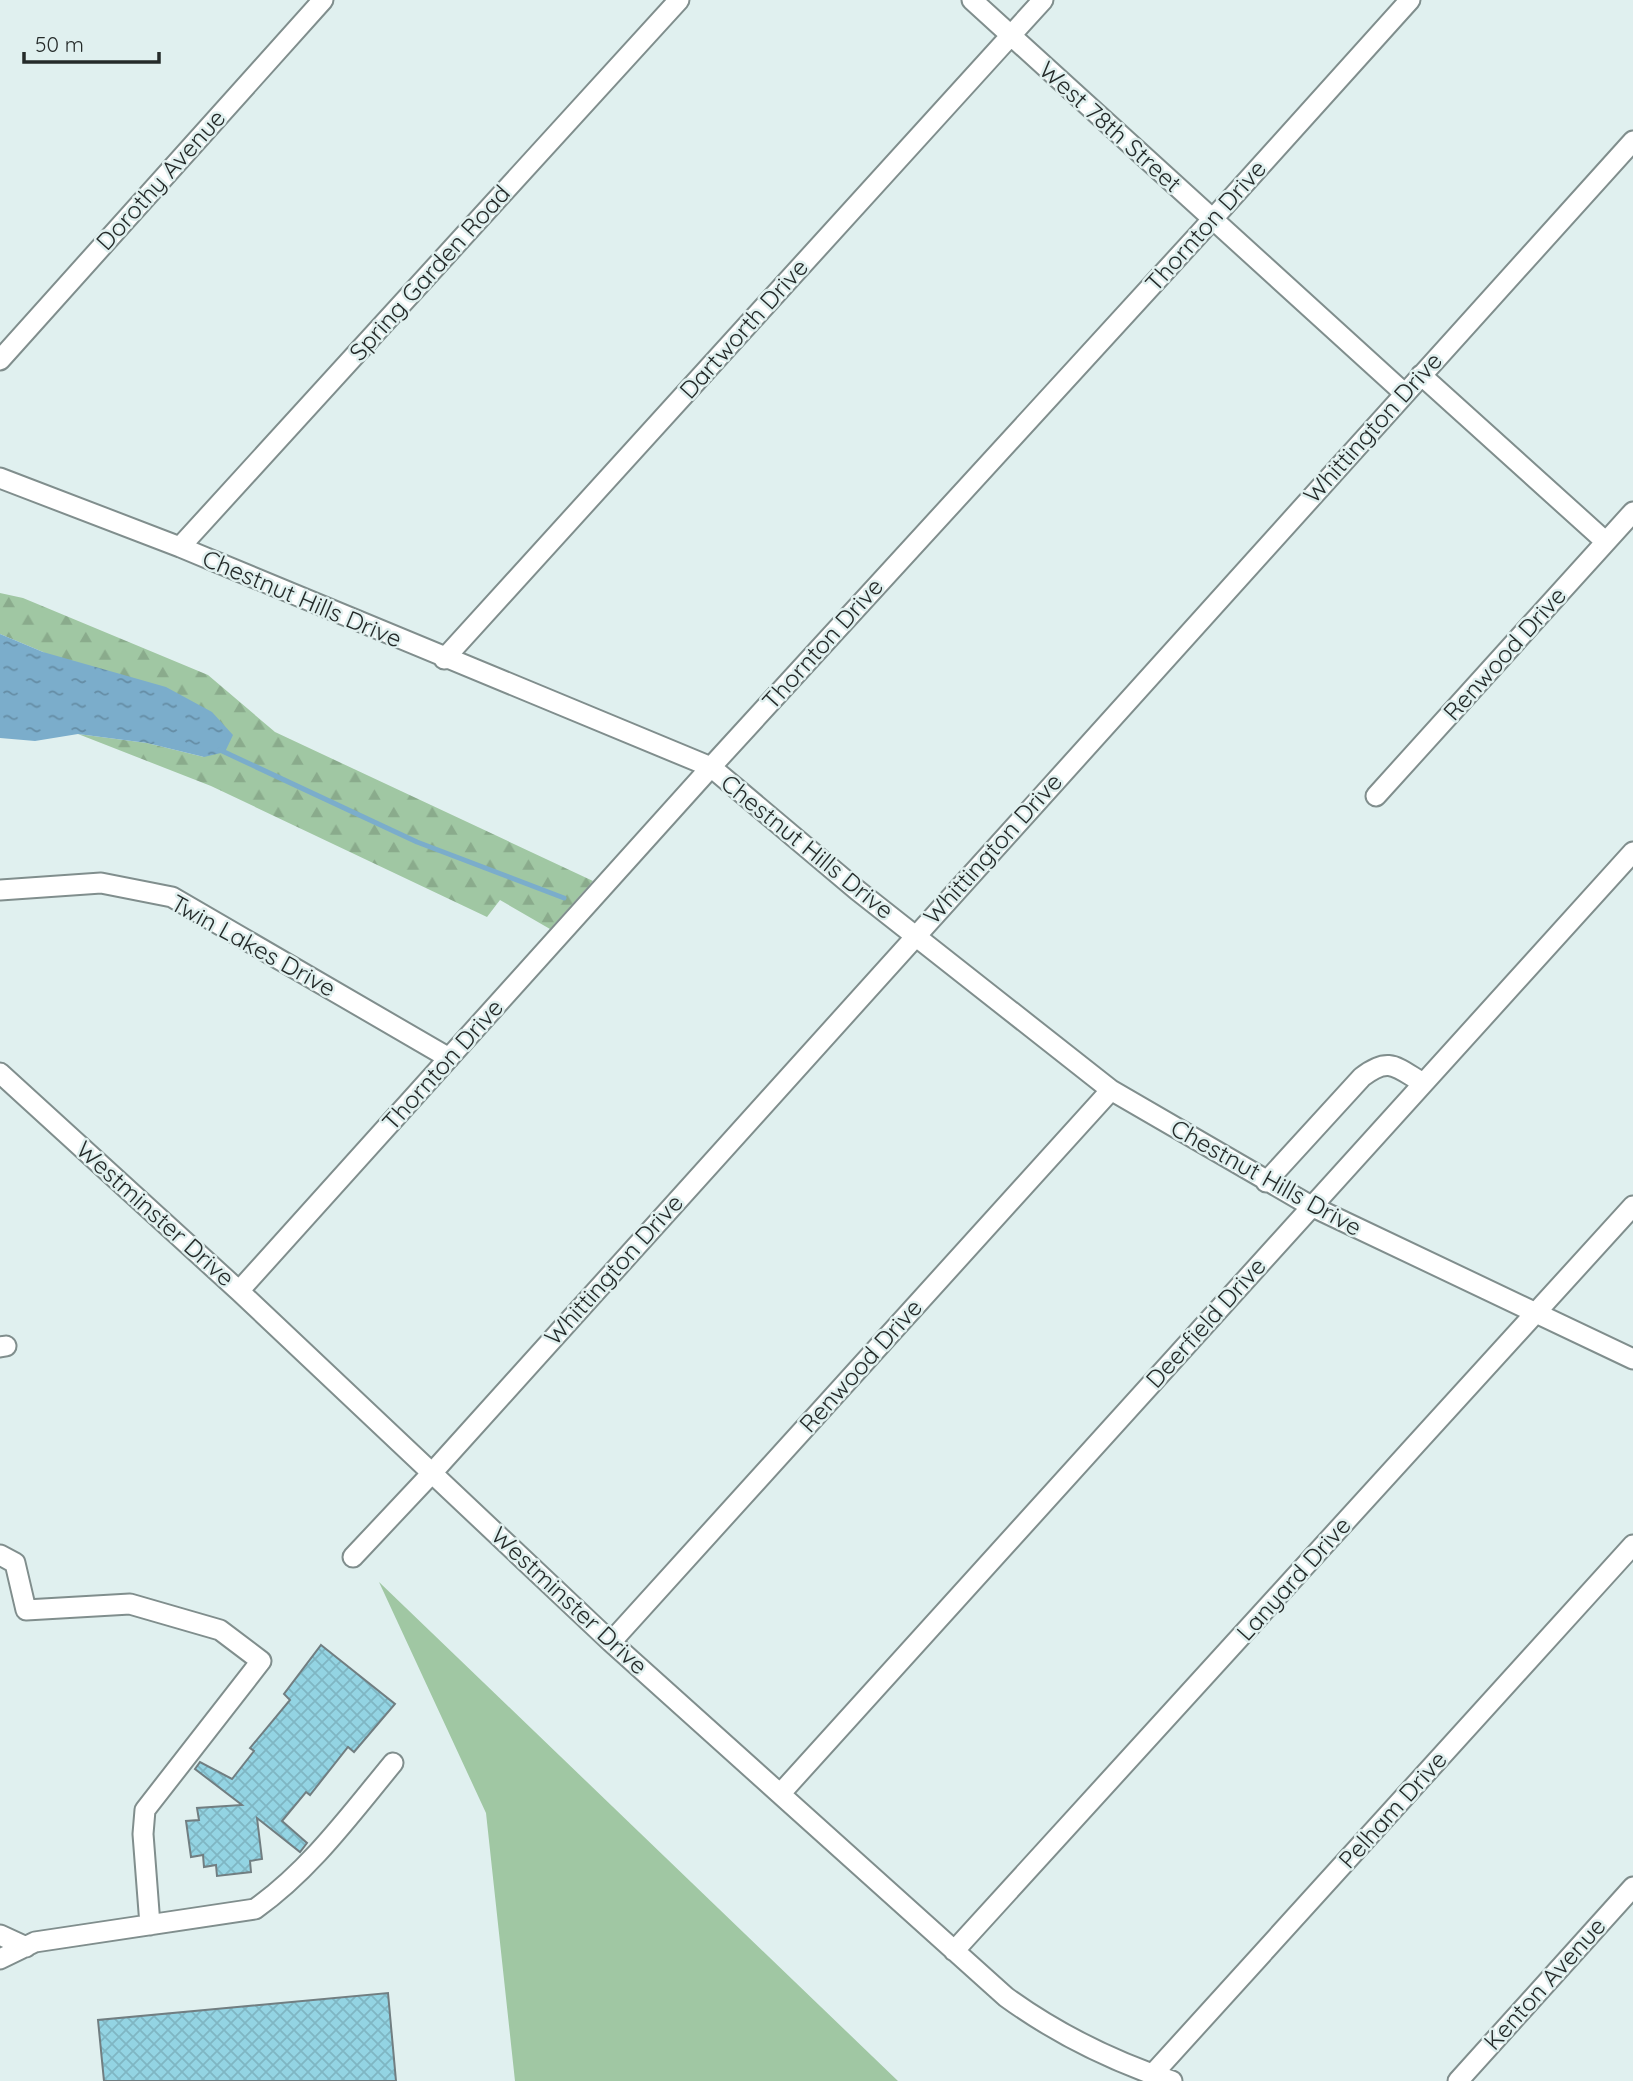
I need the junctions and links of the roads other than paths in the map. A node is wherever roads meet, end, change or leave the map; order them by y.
1 (323, 0) edge
2 (679, 0) edge
3 (972, 0) edge
4 (1043, 0) edge
5 (1410, 0) edge
6 (1010, 36) junction
7 (1633, 141) edge
8 (1212, 220) junction
9 (0, 360) edge
10 (1420, 375) junction
11 (1404, 393) junction
12 (0, 478) edge
13 (1633, 512) edge
14 (1606, 542) junction
15 (180, 547) junction
16 (444, 659) junction
17 (710, 767) junction
18 (1376, 796) dead end
19 (1633, 852) edge
20 (0, 890) edge
21 (916, 935) junction
22 (449, 1058) junction
23 (0, 1073) edge
24 (1423, 1083) junction
25 (1111, 1090) junction
26 (1266, 1182) junction
27 (1311, 1206) junction
28 (1633, 1206) edge
29 (239, 1291) junction
30 (1536, 1315) junction
31 (1633, 1359) edge
32 (432, 1473) junction
33 (1633, 1545) edge
34 (0, 1555) edge
35 (353, 1557) dead end
36 (611, 1642) junction
37 (393, 1763) dead end
38 (780, 1794) junction
39 (1633, 1887) edge
40 (150, 1925) junction
41 (0, 1934) edge
42 (26, 1947) junction
43 (954, 1951) junction
44 (0, 1959) edge
45 (1152, 2074) junction
46 (1172, 2081) edge
47 (1458, 2081) edge

1 - 9 street, Dorothy Avenue
2 - 15 street, Spring Garden Road
3 - 6 street, West 78th Street
4 - 6 street, Dartworth Drive
5 - 8 street, Thornton Drive
6 - 8 street, West 78th Street
6 - 16 street, Dartworth Drive
7 - 10 street, Whittington Drive
8 - 11 street, West 78th Street
8 - 17 street, Thornton Drive
10 - 11 street, Whittington Drive
10 - 14 street
11 - 21 street, Whittington Drive
12 - 15 street, Chestnut Hills Drive
13 - 14 street, Renwood Drive
14 - 18 street, Renwood Drive
15 - 16 street, Chestnut Hills Drive
16 - 17 street, Chestnut Hills Drive
17 - 21 street, Chestnut Hills Drive
17 - 22 street, Thornton Drive
19 - 24 street, Deerfield Drive
20 - 22 street, Twin Lakes Drive
21 - 25 street, Chestnut Hills Drive
21 - 32 street, Whittington Drive
22 - 29 street, Thornton Drive
23 - 29 street, Westminster Drive
24 - 26 street
24 - 27 street, Deerfield Drive
25 - 26 street, Chestnut Hills Drive
25 - 36 street, Renwood Drive
26 - 27 street, Chestnut Hills Drive
27 - 30 street, Chestnut Hills Drive
27 - 38 street, Deerfield Drive
28 - 30 street, Lanyard Drive
29 - 32 street, Westminster Drive
30 - 31 street, Chestnut Hills Drive
30 - 43 street, Lanyard Drive
32 - 35 street, Whittington Drive
32 - 36 street, Westminster Drive
33 - 45 street, Pelham Drive
34 - 40 street
36 - 38 street, Westminster Drive
37 - 40 street
38 - 43 street, Westminster Drive
39 - 47 street, Kenton Avenue
40 - 42 street
41 - 42 street
42 - 44 street
43 - 45 street, Westminster Drive
45 - 46 street, Westminster Drive

